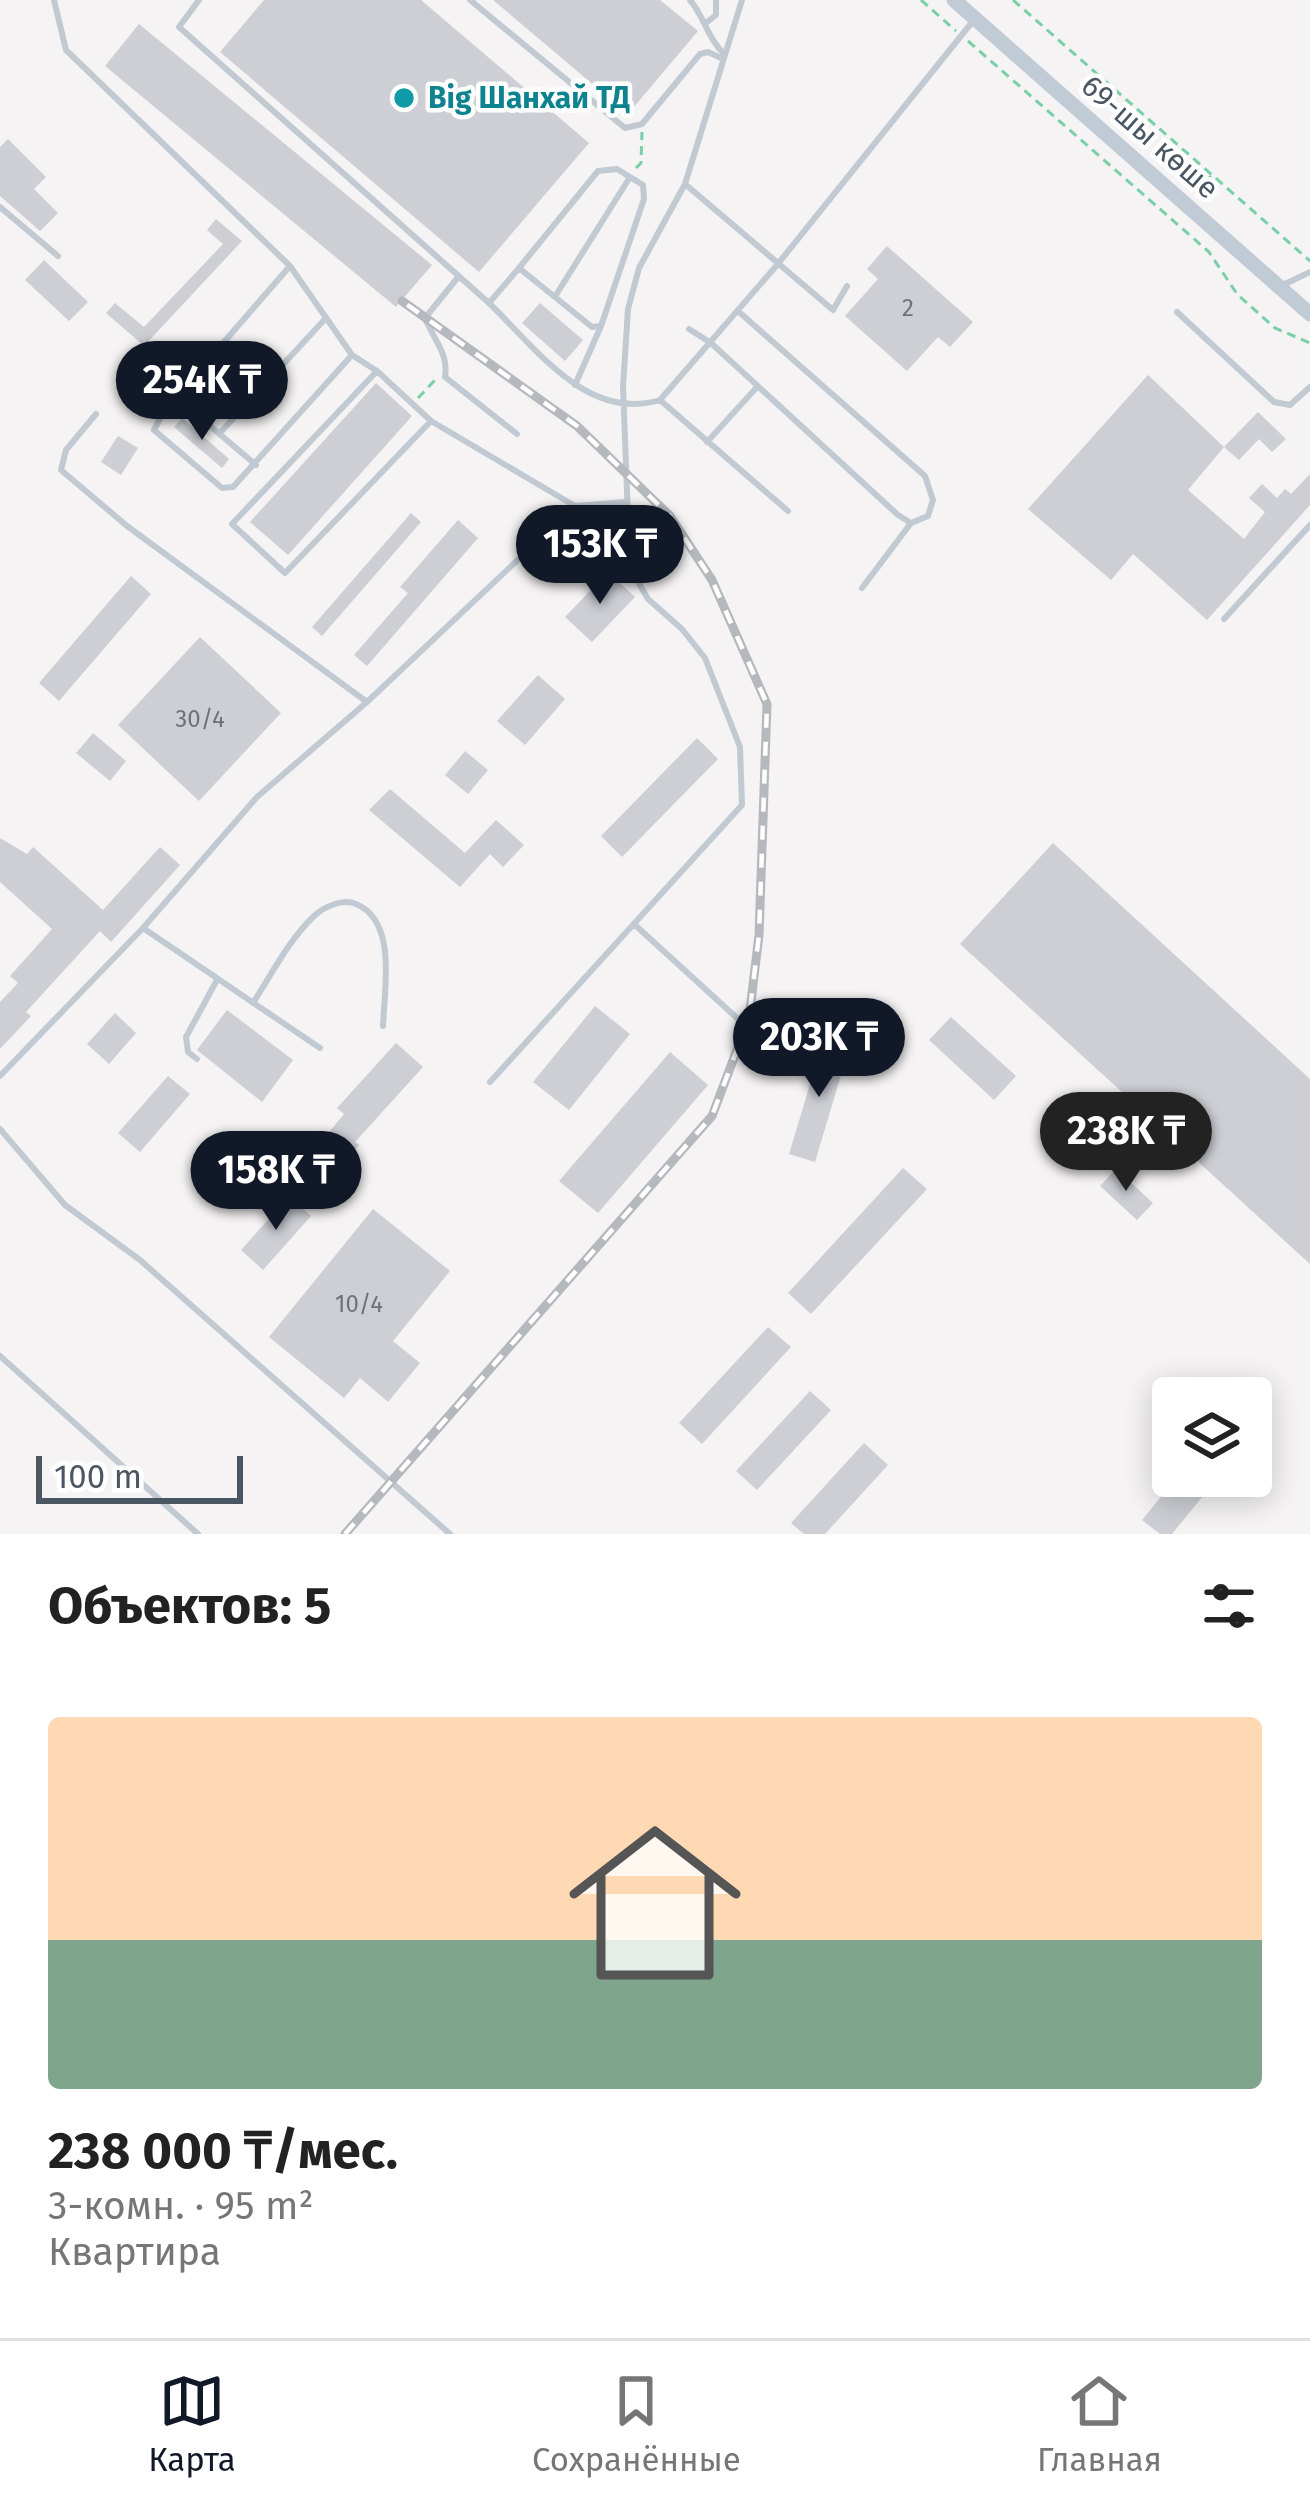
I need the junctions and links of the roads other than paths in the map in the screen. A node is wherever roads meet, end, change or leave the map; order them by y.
1 (54, 0) edge
2 (198, 0) edge
3 (470, 0) edge
4 (691, 0) edge
5 (716, 0) edge
6 (742, 0) edge
7 (954, 0) edge
8 (975, 19) junction
9 (706, 23) junction
10 (722, 56) junction
11 (630, 177) junction
12 (685, 184) junction
13 (0, 207) edge
14 (58, 256) dead end
15 (777, 265) junction
16 (290, 266) junction
17 (519, 268) junction
18 (1310, 272) edge
19 (459, 276) junction
20 (847, 286) dead end
21 (1279, 287) junction
22 (556, 295) junction
23 (489, 303) junction
24 (738, 311) junction
25 (1178, 312) dead end
26 (1310, 314) edge
27 (325, 319) junction
28 (601, 326) junction
29 (689, 329) dead end
30 (711, 344) junction
31 (352, 356) junction
32 (377, 371) junction
33 (575, 385) junction
34 (758, 386) junction
35 (1310, 387) edge
36 (176, 398) junction
37 (660, 400) junction
38 (622, 405) junction
39 (96, 414) dead end
40 (431, 421) junction
41 (219, 434) junction
42 (517, 434) dead end
43 (707, 442) junction
44 (256, 465) junction
45 (626, 502) junction
46 (575, 506) junction
47 (788, 511) dead end
48 (911, 523) junction
49 (1310, 525) edge
50 (862, 588) dead end
51 (1224, 619) dead end
52 (367, 702) junction
53 (634, 924) junction
54 (143, 928) junction
55 (217, 980) junction
56 (254, 1003) junction
57 (382, 1027) dead end
58 (320, 1048) dead end
59 (196, 1059) dead end
60 (784, 1061) dead end
61 (0, 1076) edge
62 (490, 1082) dead end
63 (0, 1129) edge
64 (0, 1356) edge
65 (198, 1534) edge
66 (450, 1534) edge

1 - 16 lane
2 - 19 lane
3 - 10 lane
4 - 9 lane
5 - 9 lane
6 - 10 lane
7 - 8 main road, 69-шы көше
8 - 15 lane
8 - 21 main road, 69-шы көше
9 - 10 lane
10 - 12 lane
11 - 17 lane
11 - 22 lane
11 - 28 lane
12 - 15 lane
12 - 38 lane
13 - 14 lane
15 - 20 lane
15 - 24 lane
16 - 27 lane
16 - 36 lane
17 - 22 lane
17 - 23 lane
18 - 21 lane
19 - 23 lane
19 - 42 lane
21 - 26 main road, 69-шы көше
22 - 28 lane
23 - 33 lane
24 - 30 lane
24 - 48 lane
25 - 35 lane
27 - 31 lane
27 - 41 lane
28 - 33 lane
29 - 30 lane
30 - 34 lane
30 - 37 lane
31 - 32 lane
31 - 44 lane
32 - 40 lane
32 - 40 lane
33 - 38 lane
34 - 43 lane
34 - 48 lane
36 - 41 lane
36 - 44 lane
37 - 38 lane
37 - 43 lane
38 - 45 lane
39 - 52 lane
40 - 46 lane
41 - 44 lane
43 - 47 lane
45 - 46 lane
45 - 53 lane
46 - 52 lane
48 - 50 lane
49 - 51 lane
52 - 54 lane
53 - 60 lane
53 - 62 lane
54 - 55 lane
54 - 61 lane
55 - 56 lane
55 - 59 lane
56 - 57 lane
56 - 58 lane
63 - 66 lane
64 - 65 lane

